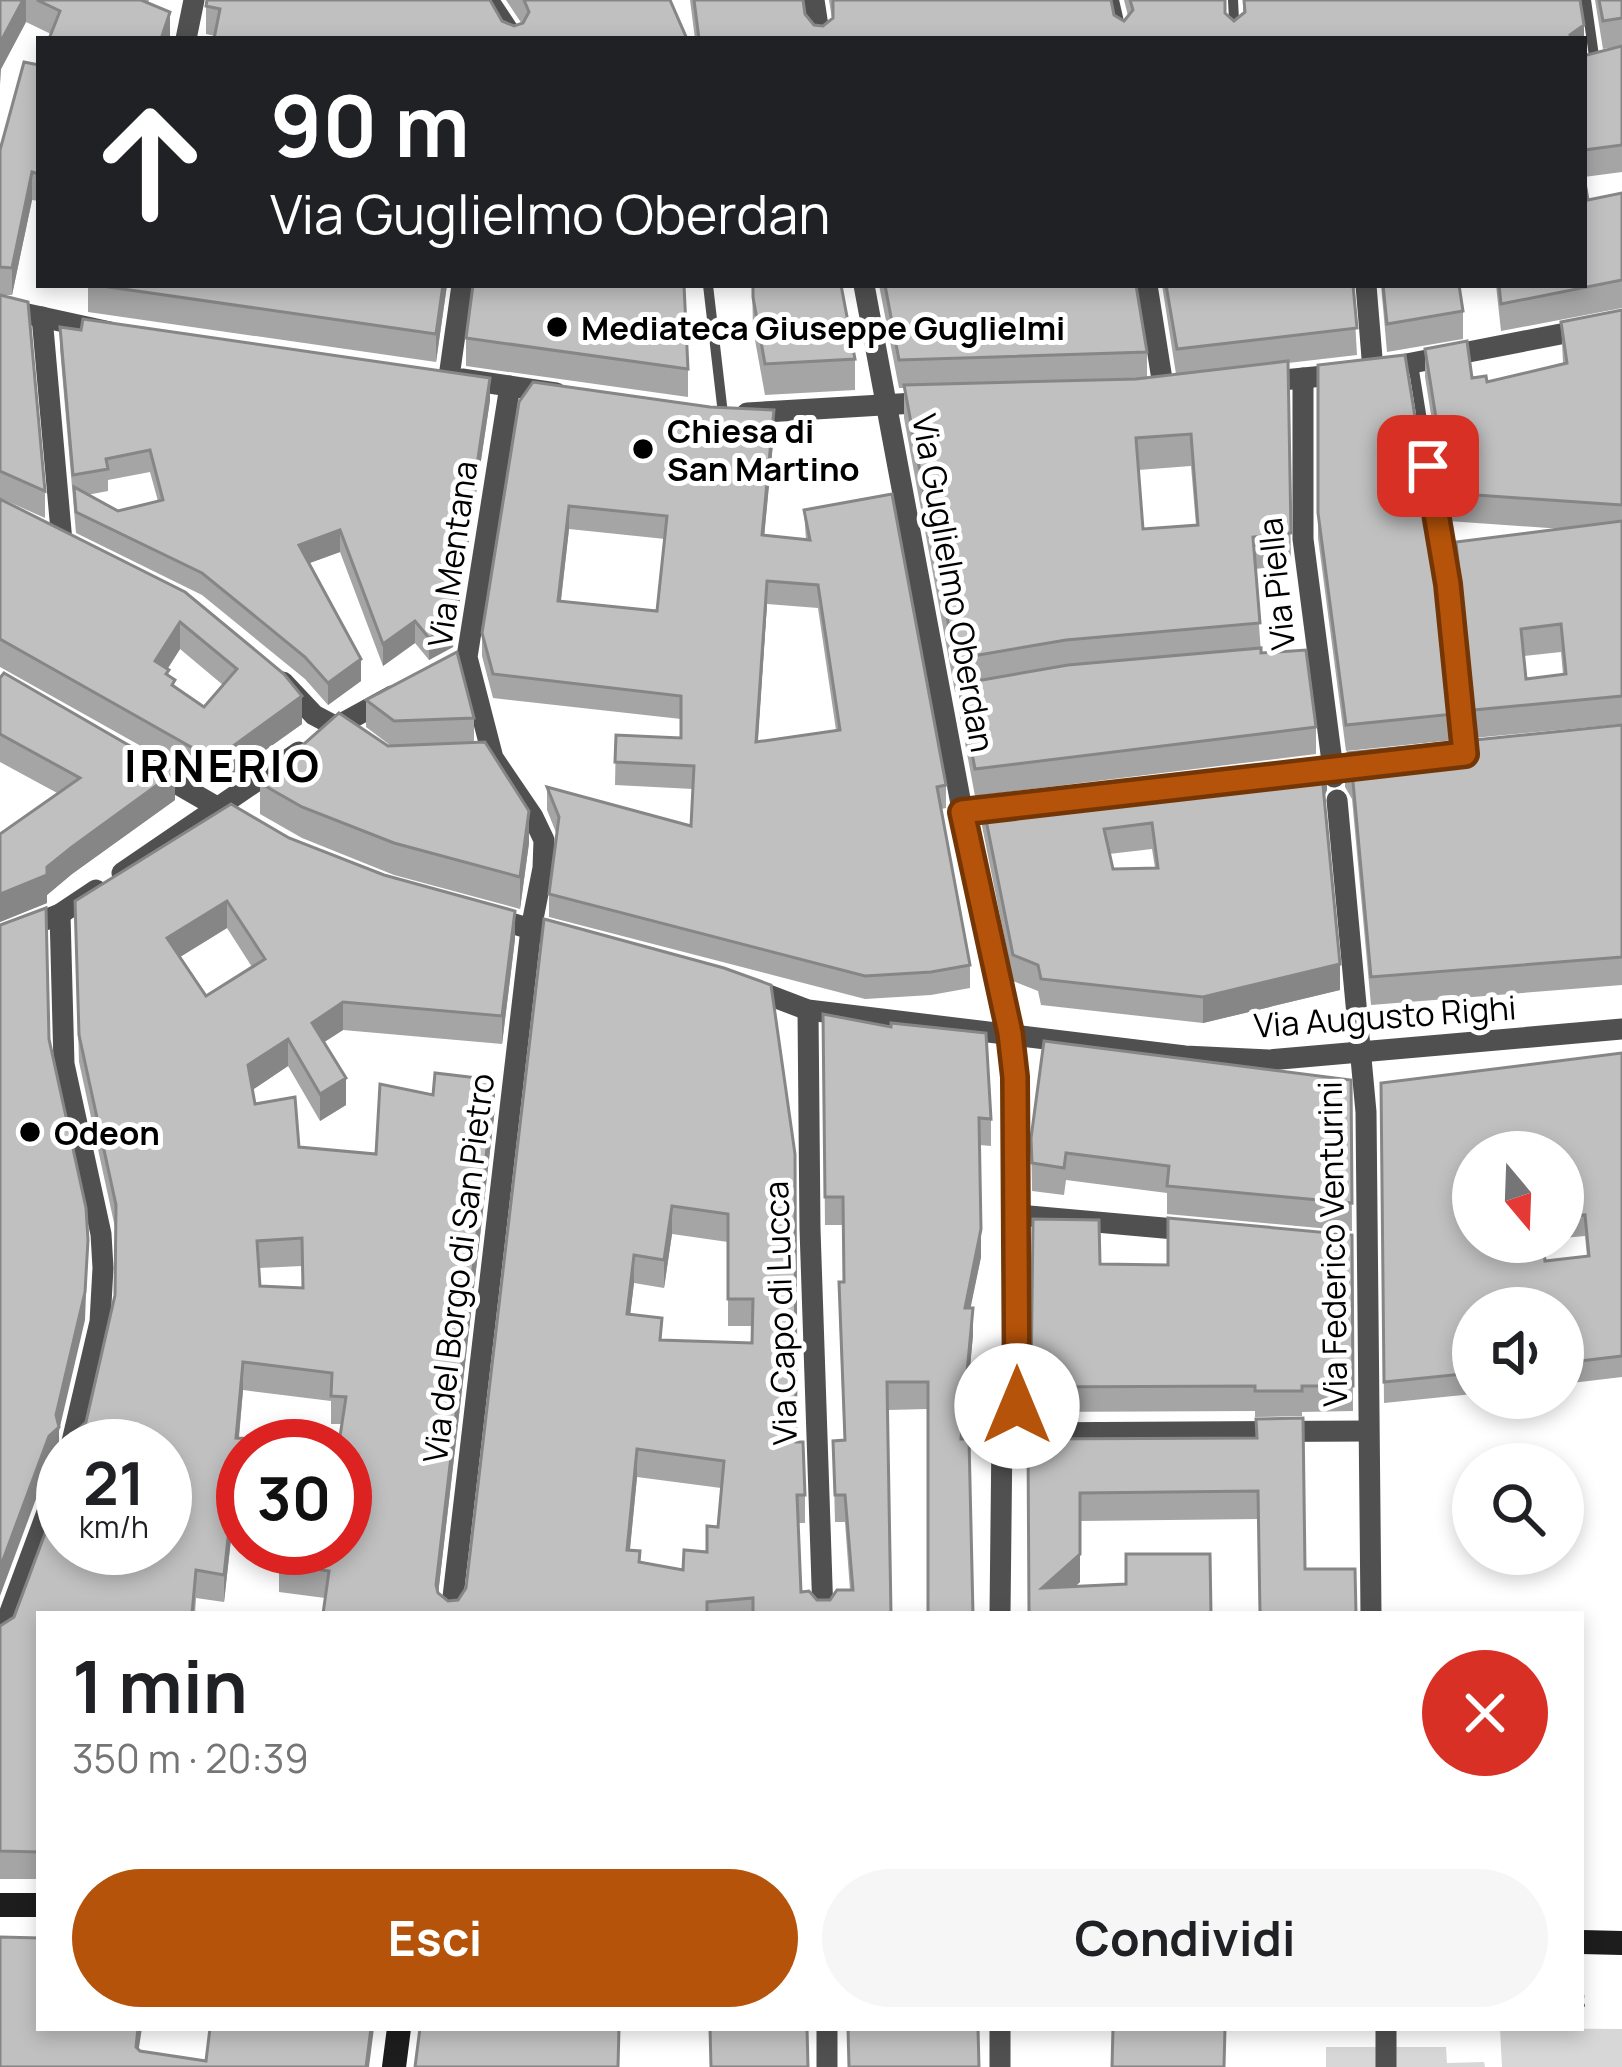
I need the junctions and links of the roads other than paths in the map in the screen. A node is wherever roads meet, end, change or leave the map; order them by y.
1 (194, 0) edge
2 (488, 0) edge
3 (814, 0) edge
4 (1114, 0) edge
5 (1233, 0) edge
6 (1586, 0) edge
7 (187, 36) edge
8 (512, 36) edge
9 (820, 36) edge
10 (1122, 36) edge
11 (1235, 36) edge
12 (1622, 60) edge
13 (1589, 65) edge
14 (461, 288) edge
15 (708, 288) edge
16 (865, 288) edge
17 (1148, 288) edge
18 (1366, 288) edge
19 (0, 308) edge
20 (42, 316) junction
21 (1622, 322) edge
22 (139, 336) edge
23 (1413, 364) junction
24 (1373, 370) junction
25 (1303, 378) junction
26 (1230, 385) edge
27 (510, 386) junction
28 (576, 396) edge
29 (1136, 396) edge
30 (946, 402) edge
31 (888, 403) junction
32 (699, 414) edge
33 (723, 415) junction
34 (30, 526) edge
35 (62, 542) junction
36 (83, 553) edge
37 (261, 663) edge
38 (410, 687) edge
39 (335, 727) junction
40 (375, 754) edge
41 (1465, 754) edge
42 (136, 760) edge
43 (1399, 761) edge
44 (1286, 773) edge
45 (1335, 783) junction
46 (219, 808) junction
47 (265, 834) edge
48 (470, 912) edge
49 (60, 914) junction
50 (531, 929) junction
51 (0, 938) edge
52 (586, 944) edge
53 (729, 981) edge
54 (808, 1010) junction
55 (1622, 1029) edge
56 (1010, 1033) junction
57 (1361, 1055) junction
58 (1018, 1215) junction
59 (1212, 1233) edge
60 (77, 1419) edge
61 (1368, 1431) junction
62 (1002, 1433) junction
63 (36, 1542) edge
64 (451, 1611) edge
65 (823, 1611) edge
66 (1000, 1611) edge
67 (1371, 1611) edge
68 (0, 1639) edge
69 (0, 1905) edge
70 (36, 1905) edge
71 (1584, 1942) edge
72 (1622, 1943) edge
73 (400, 2031) edge
74 (827, 2031) edge
75 (1000, 2031) edge
76 (1386, 2031) edge
77 (394, 2067) edge
78 (827, 2067) edge
79 (1000, 2067) edge
80 (1386, 2067) edge

1 - 7 street
2 - 8 street
3 - 9 street
4 - 10 lane
5 - 11 lane
6 - 13 lane
12 - 13 street
14 - 27 street
15 - 33 lane
16 - 31 street, Via Guglielmo Oberdan
17 - 29 street
18 - 24 street
19 - 20 street
20 - 22 street
20 - 35 street
21 - 23 street
23 - 24 street
23 - 41 lane
24 - 25 street
25 - 26 street
25 - 45 street, Via Piella
27 - 28 street
27 - 50 street, Via Mentana
30 - 31 street
31 - 33 street
31 - 56 street, Via Guglielmo Oberdan
32 - 33 street
34 - 35 street
35 - 36 street
37 - 39 street
38 - 39 street
39 - 40 street
39 - 46 street
42 - 46 street
43 - 45 street
44 - 45 street
45 - 57 street, Via Piella
46 - 47 street
46 - 49 street
48 - 50 street
49 - 51 street
49 - 60 street
50 - 52 street
50 - 64 street, Via del Borgo di San Pietro
53 - 54 street, Via Augusto Righi
54 - 56 street, Via Augusto Righi
54 - 65 street, Via Capo di Lucca
55 - 57 street, Via Augusto Righi
56 - 57 street, Via Augusto Righi
56 - 58 street, Via Guglielmo Oberdan
57 - 61 street, Via Federico Venturini
58 - 59 street
58 - 62 street, Via Guglielmo Oberdan
61 - 62 street
61 - 67 street, Via Federico Venturini
62 - 66 street, Via Guglielmo Oberdan
63 - 68 street
69 - 70 street
71 - 72 street
73 - 77 street
74 - 78 street
75 - 79 street
76 - 80 street

